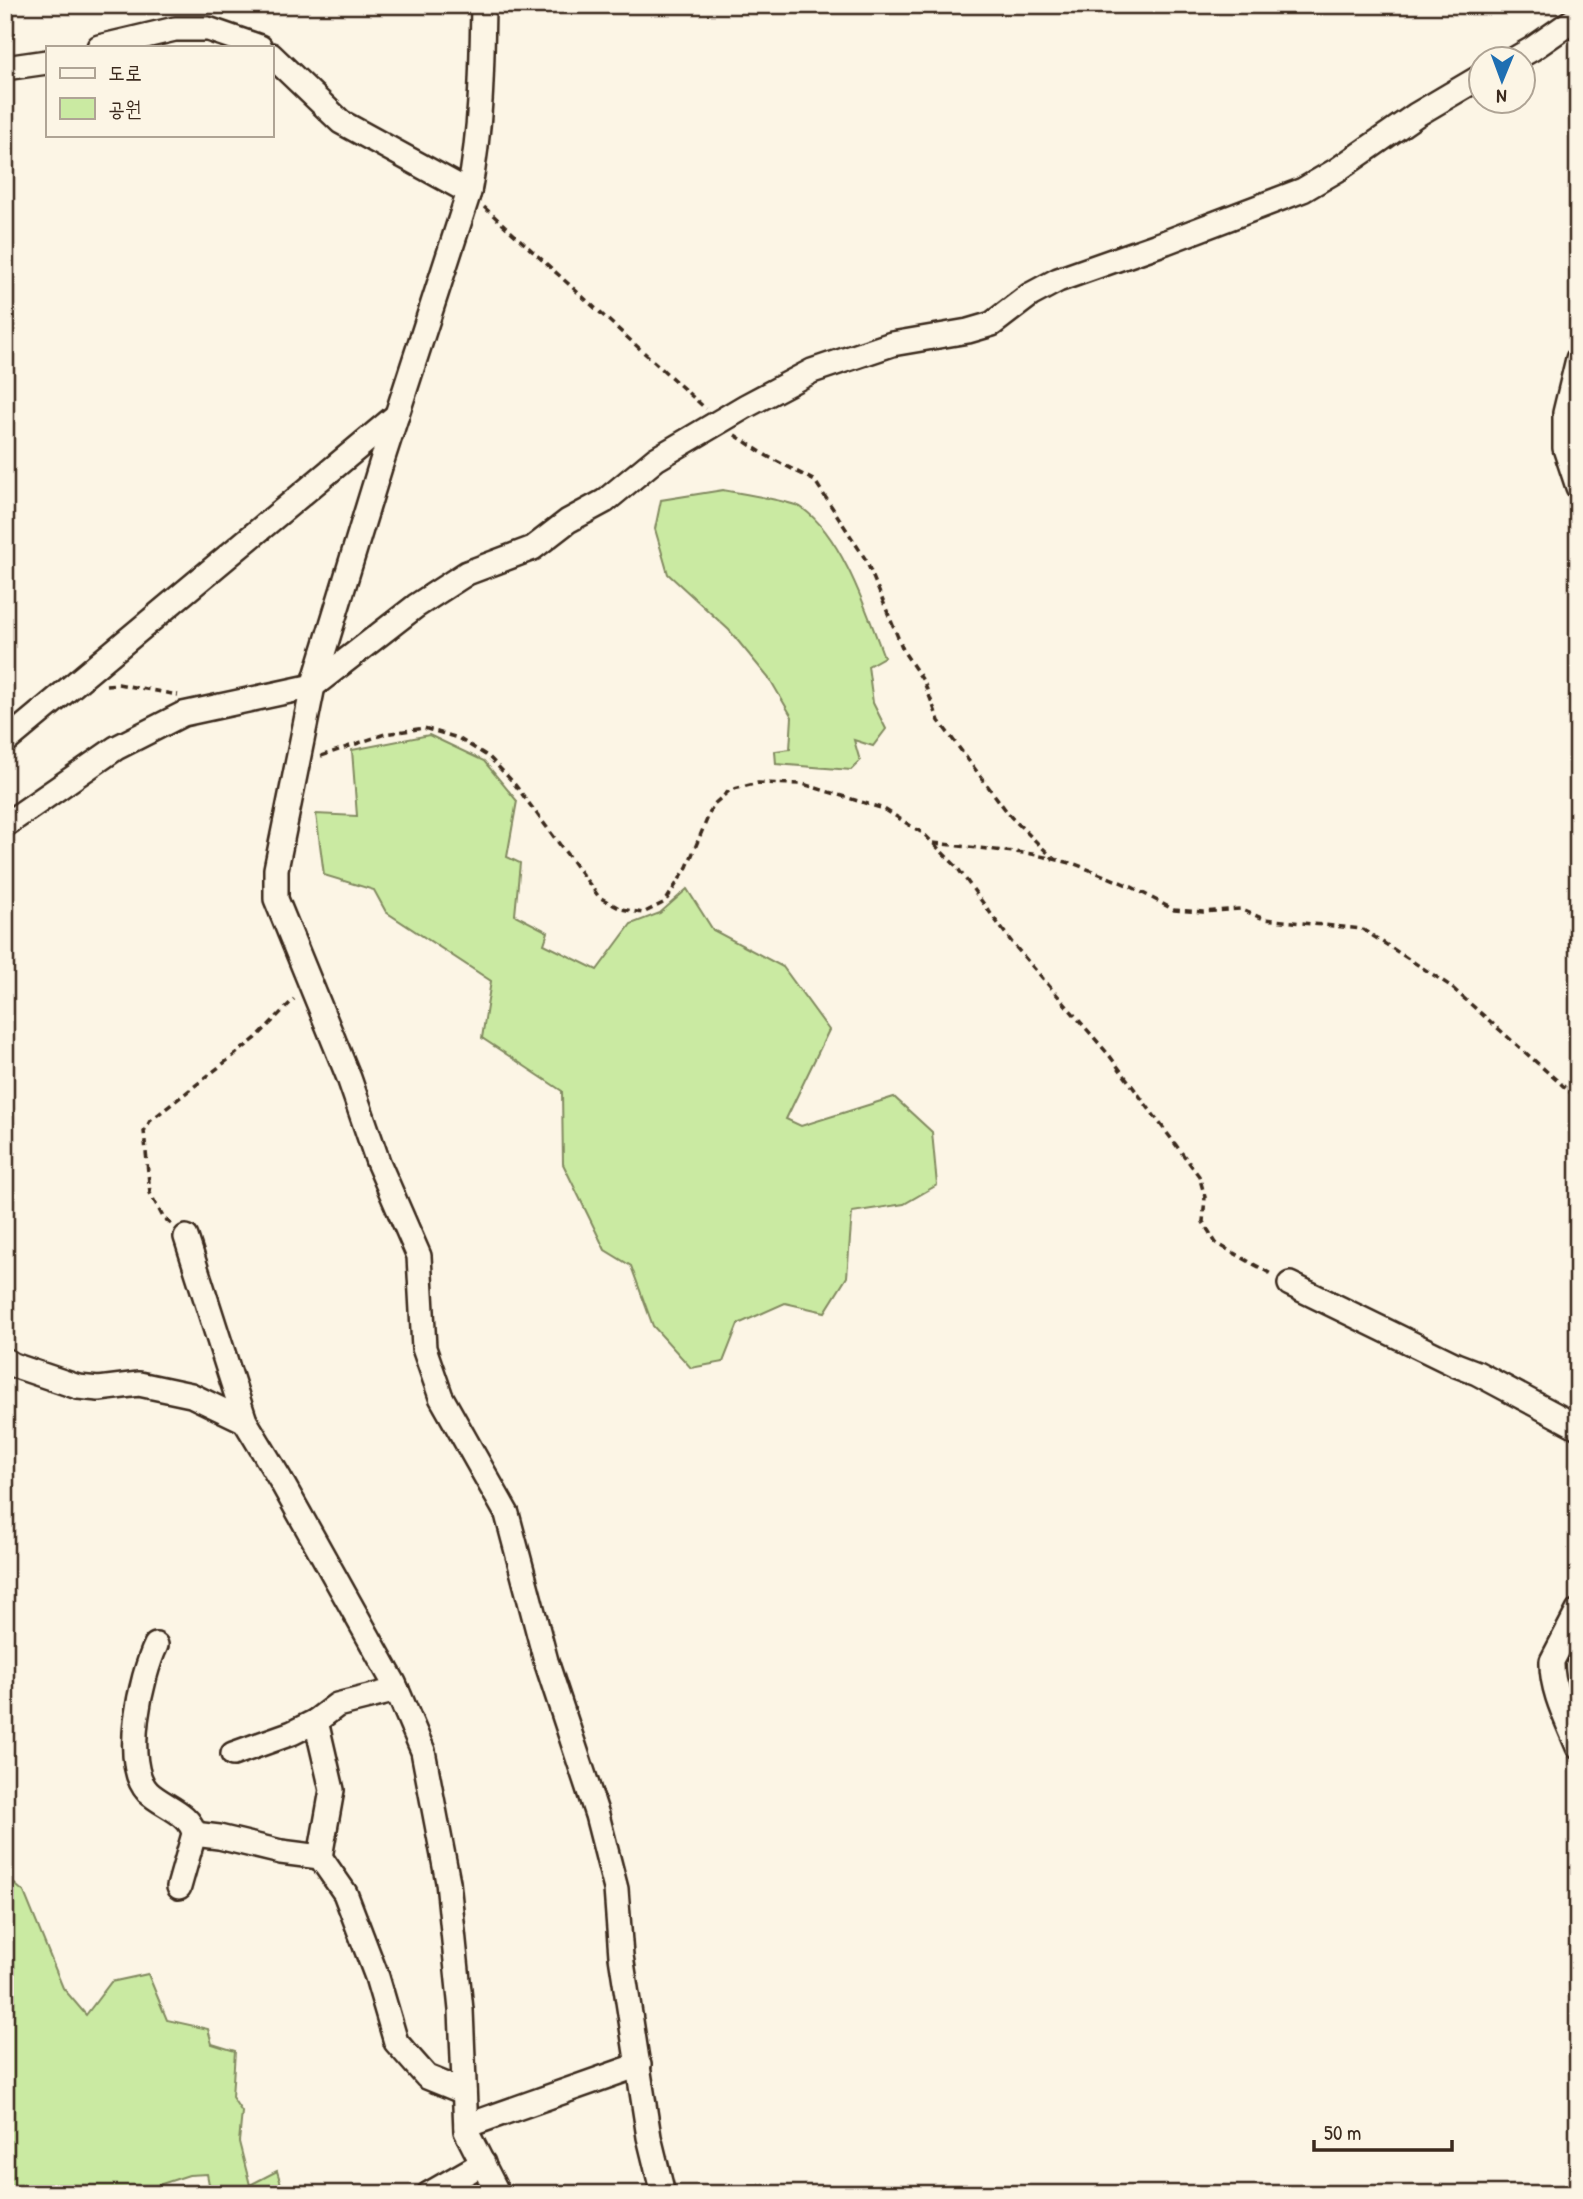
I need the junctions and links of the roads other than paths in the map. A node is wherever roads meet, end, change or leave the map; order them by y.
1 (483, 5) edge
2 (1578, 16) edge
3 (103, 46) edge
4 (257, 46) edge
5 (1536, 46) edge
6 (273, 57) edge
7 (46, 62) edge
8 (5, 68) edge
9 (1468, 84) edge
10 (469, 192) junction
11 (1578, 359) edge
12 (397, 415) junction
13 (1578, 487) edge
14 (313, 686) junction
15 (5, 742) edge
16 (5, 825) edge
17 (186, 1237) road end
18 (1290, 1284) road end
19 (5, 1360) edge
20 (245, 1421) junction
21 (1578, 1427) edge
22 (1578, 1611) edge
23 (156, 1645) dead end
24 (397, 1690) junction
25 (316, 1721) junction
26 (1578, 1746) edge
27 (233, 1754) dead end
28 (194, 1835) junction
29 (320, 1857) junction
30 (179, 1887) dead end
31 (639, 2065) junction
32 (464, 2092) junction
33 (466, 2126) junction
34 (483, 2163) junction
35 (429, 2194) edge
36 (499, 2194) edge
37 (663, 2194) edge

1 - 10 street
2 - 5 street
3 - 4 street
6 - 10 street
7 - 8 street
9 - 14 street
10 - 12 street
11 - 13 street
12 - 14 street
12 - 15 street
14 - 16 street
14 - 31 street
17 - 20 street
18 - 21 street
19 - 20 street
20 - 24 street
22 - 26 street
23 - 28 street
24 - 25 street
24 - 32 street
25 - 27 street
25 - 29 street
28 - 29 street
28 - 30 street
29 - 32 street
31 - 33 street
31 - 37 street
32 - 33 street
33 - 34 street
34 - 35 street
34 - 36 street

